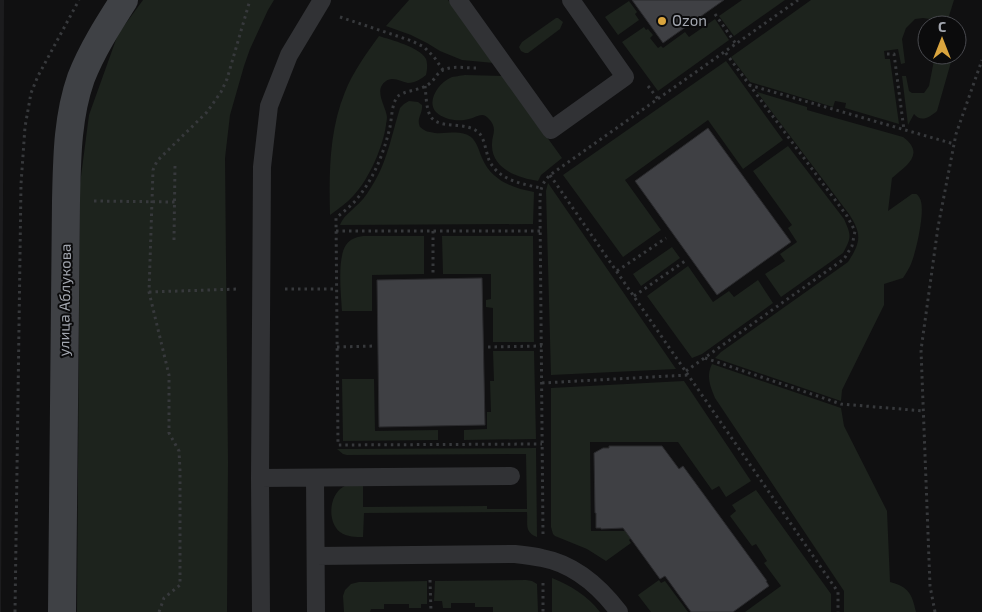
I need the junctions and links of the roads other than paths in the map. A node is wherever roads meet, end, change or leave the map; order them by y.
1 (124, 0) edge
2 (458, 0) edge
3 (570, 0) edge
4 (319, 5) edge
5 (511, 476) dead end
6 (260, 478) junction
7 (315, 478) junction
8 (316, 556) junction
9 (62, 612) edge
10 (261, 612) edge
11 (316, 612) edge
12 (619, 612) edge

1 - 9 street, улица Аблукова
2 - 3 lane
4 - 6 lane
5 - 7 lane
6 - 7 lane
6 - 10 lane
7 - 8 lane
8 - 11 lane
8 - 12 lane

